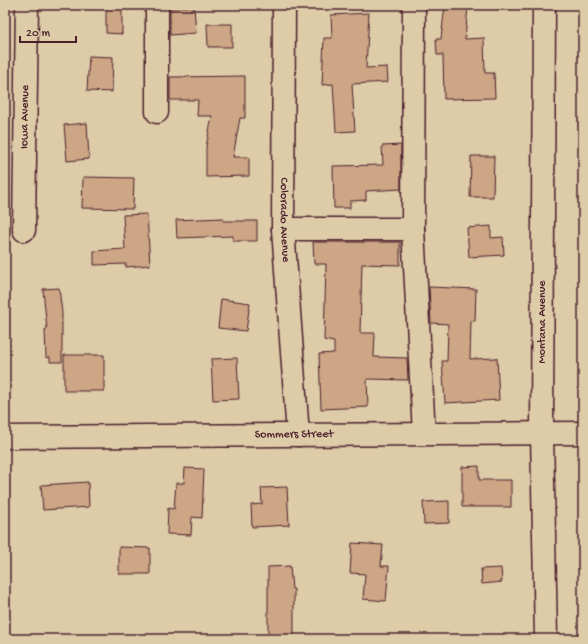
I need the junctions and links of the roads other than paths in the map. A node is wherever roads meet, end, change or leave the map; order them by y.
1 (27, 5) edge
2 (157, 5) edge
3 (284, 5) edge
4 (414, 5) edge
5 (544, 5) edge
6 (157, 112) dead end
7 (283, 229) junction
8 (413, 229) junction
9 (24, 230) dead end
10 (542, 433) junction
11 (583, 433) edge
12 (424, 434) junction
13 (298, 435) junction
14 (5, 437) edge
15 (546, 639) edge

1 - 9 street, Iowa Avenue
2 - 6 street
3 - 7 street, Colorado Avenue
4 - 8 street
5 - 10 street, Montana Avenue
7 - 8 street
7 - 13 street, Colorado Avenue
8 - 12 street
10 - 11 street, Sommers Street
10 - 12 street, Sommers Street
10 - 15 street, Montana Avenue
12 - 13 street, Sommers Street
13 - 14 street, Sommers Street

